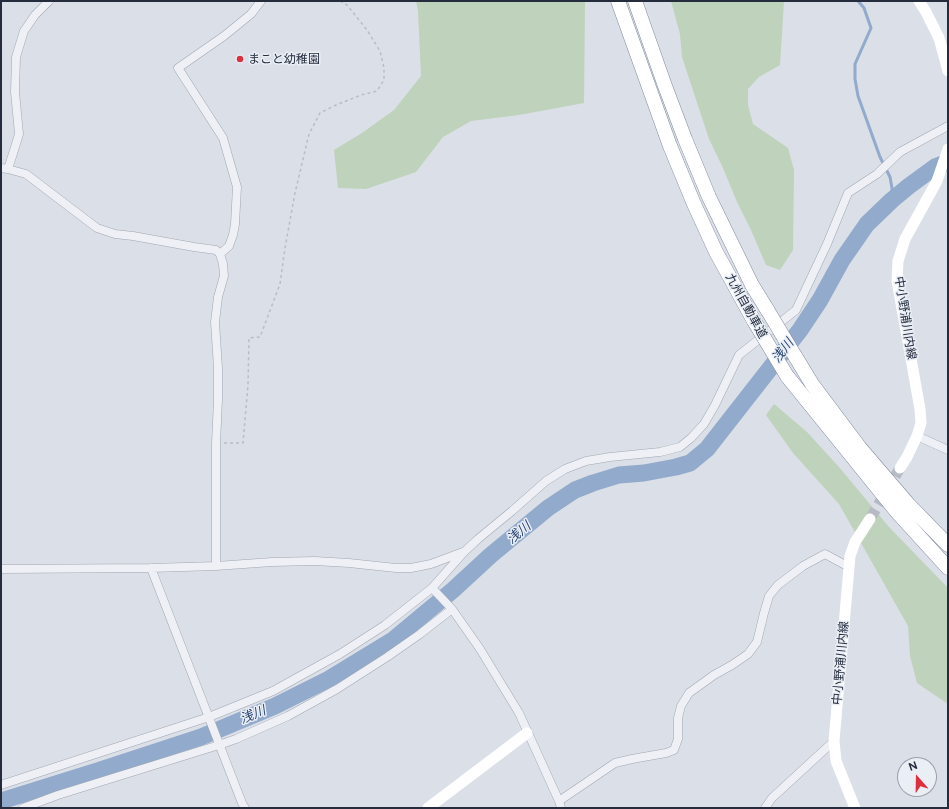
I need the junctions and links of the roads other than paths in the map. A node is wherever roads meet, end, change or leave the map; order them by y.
1 (49, 1) edge
2 (261, 1) edge
3 (618, 1) edge
4 (635, 1) edge
5 (918, 1) edge
6 (948, 71) edge
7 (948, 126) edge
8 (948, 149) edge
9 (4, 168) edge
10 (220, 254) junction
11 (917, 436) junction
12 (948, 450) edge
13 (900, 468) tunnel mouth
14 (870, 519) tunnel mouth
15 (948, 545) edge
16 (464, 552) junction
17 (216, 566) junction
18 (849, 567) junction
19 (151, 568) junction
20 (948, 568) edge
21 (1, 569) edge
22 (434, 590) junction
23 (450, 608) junction
24 (210, 720) junction
25 (527, 733) junction
26 (834, 741) junction
27 (219, 743) junction
28 (1, 785) edge
29 (560, 804) edge
30 (23, 808) edge
31 (245, 808) edge
32 (428, 808) edge
33 (765, 808) edge
34 (854, 808) edge

1 - 9 street
2 - 10 street
3 - 20 highway, 九州自動車道, bridge
4 - 15 highway, 九州自動車道, bridge
5 - 6 main road
7 - 16 street
8 - 11 main road, 中小野浦川内線
9 - 10 street
10 - 17 street
11 - 12 street
11 - 13 main road, 中小野浦川内線
14 - 18 main road, 中小野浦川内線
16 - 17 street
16 - 22 street
17 - 19 street
18 - 26 main road, 中小野浦川内線
18 - 29 street
19 - 21 street
19 - 24 street
22 - 23 street
22 - 24 street
23 - 25 street
23 - 27 street
24 - 27 street
24 - 28 street
25 - 29 street
25 - 32 main road
26 - 33 street
26 - 34 main road, 中小野浦川内線
27 - 30 street
27 - 31 street

